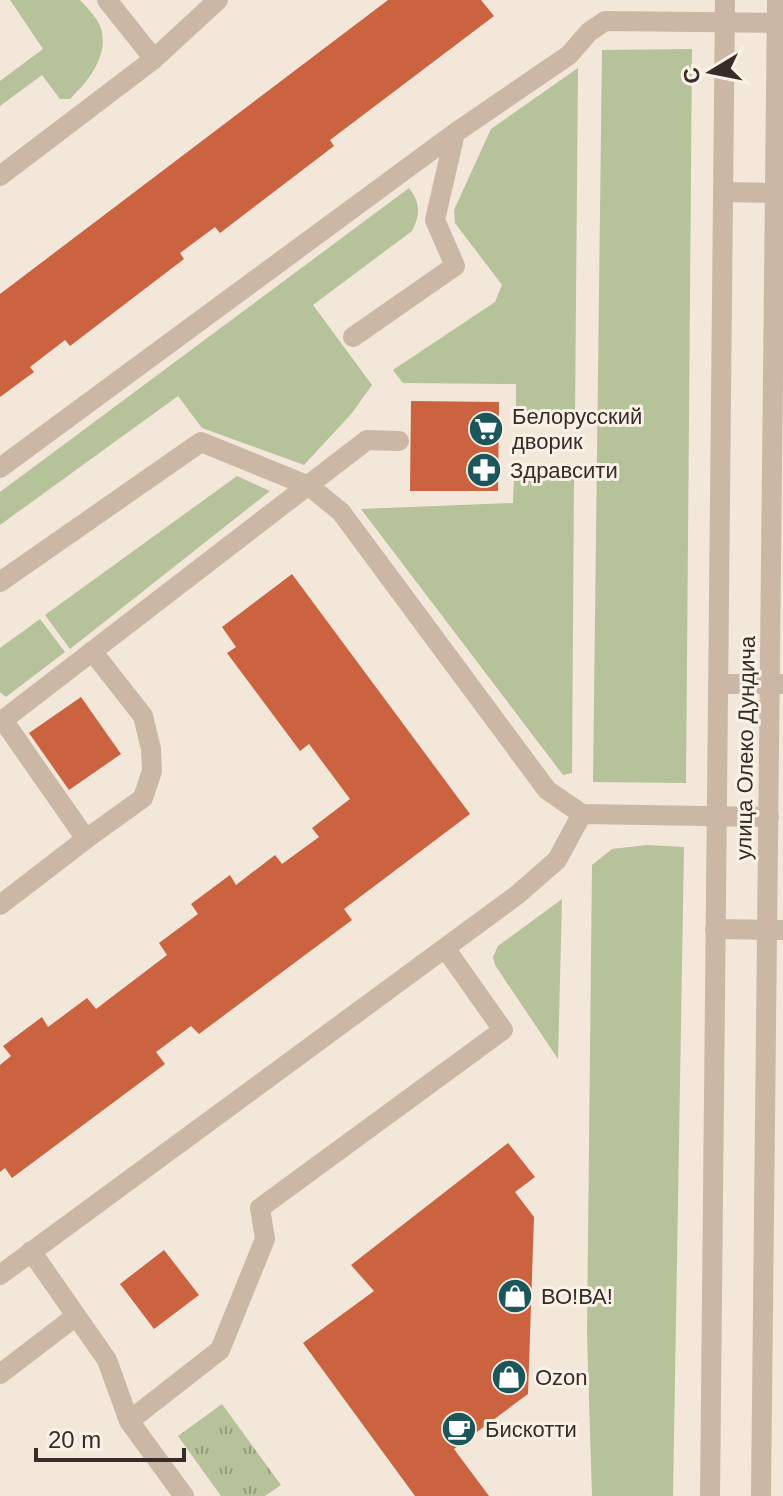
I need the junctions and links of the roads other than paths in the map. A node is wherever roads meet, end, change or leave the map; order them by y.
1 (107, 0) edge
2 (218, 0) edge
3 (725, 0) edge
4 (777, 0) edge
5 (725, 23) junction
6 (777, 23) junction
7 (154, 59) junction
8 (455, 133) junction
9 (0, 176) edge
10 (724, 192) junction
11 (779, 193) edge
12 (353, 337) dead end
13 (399, 441) dead end
14 (0, 468) edge
15 (309, 486) junction
16 (0, 582) edge
17 (92, 651) junction
18 (719, 684) junction
19 (777, 684) edge
20 (582, 814) junction
21 (717, 817) junction
22 (769, 817) junction
23 (86, 839) junction
24 (0, 905) edge
25 (715, 929) junction
26 (775, 930) edge
27 (445, 948) junction
28 (31, 1251) junction
29 (0, 1275) edge
30 (76, 1316) junction
31 (0, 1374) edge
32 (129, 1421) junction
33 (184, 1496) edge
34 (710, 1496) edge
35 (761, 1496) edge

1 - 7 street
2 - 7 street
3 - 5 street, улица Олеко Дундича
4 - 6 street, улица Олеко Дундича
5 - 6 street
5 - 8 street
5 - 10 street, улица Олеко Дундича
6 - 11 street, улица Олеко Дундича
7 - 9 street
8 - 12 street
8 - 14 street
10 - 11 street
10 - 18 street, улица Олеко Дундича
11 - 19 street, улица Олеко Дундича
13 - 15 street
15 - 16 street
15 - 17 street
15 - 20 street
17 - 23 street
17 - 23 street
18 - 19 street
18 - 21 street, улица Олеко Дундича
19 - 22 street, улица Олеко Дундича
20 - 21 street
20 - 27 street
21 - 22 street
21 - 25 street, улица Олеко Дундича
22 - 26 street, улица Олеко Дундича
23 - 24 street
25 - 26 street
25 - 34 street, улица Олеко Дундича
26 - 35 street, улица Олеко Дундича
27 - 28 street
27 - 32 street
28 - 29 street
28 - 30 street
30 - 31 street
30 - 32 street
32 - 33 street

